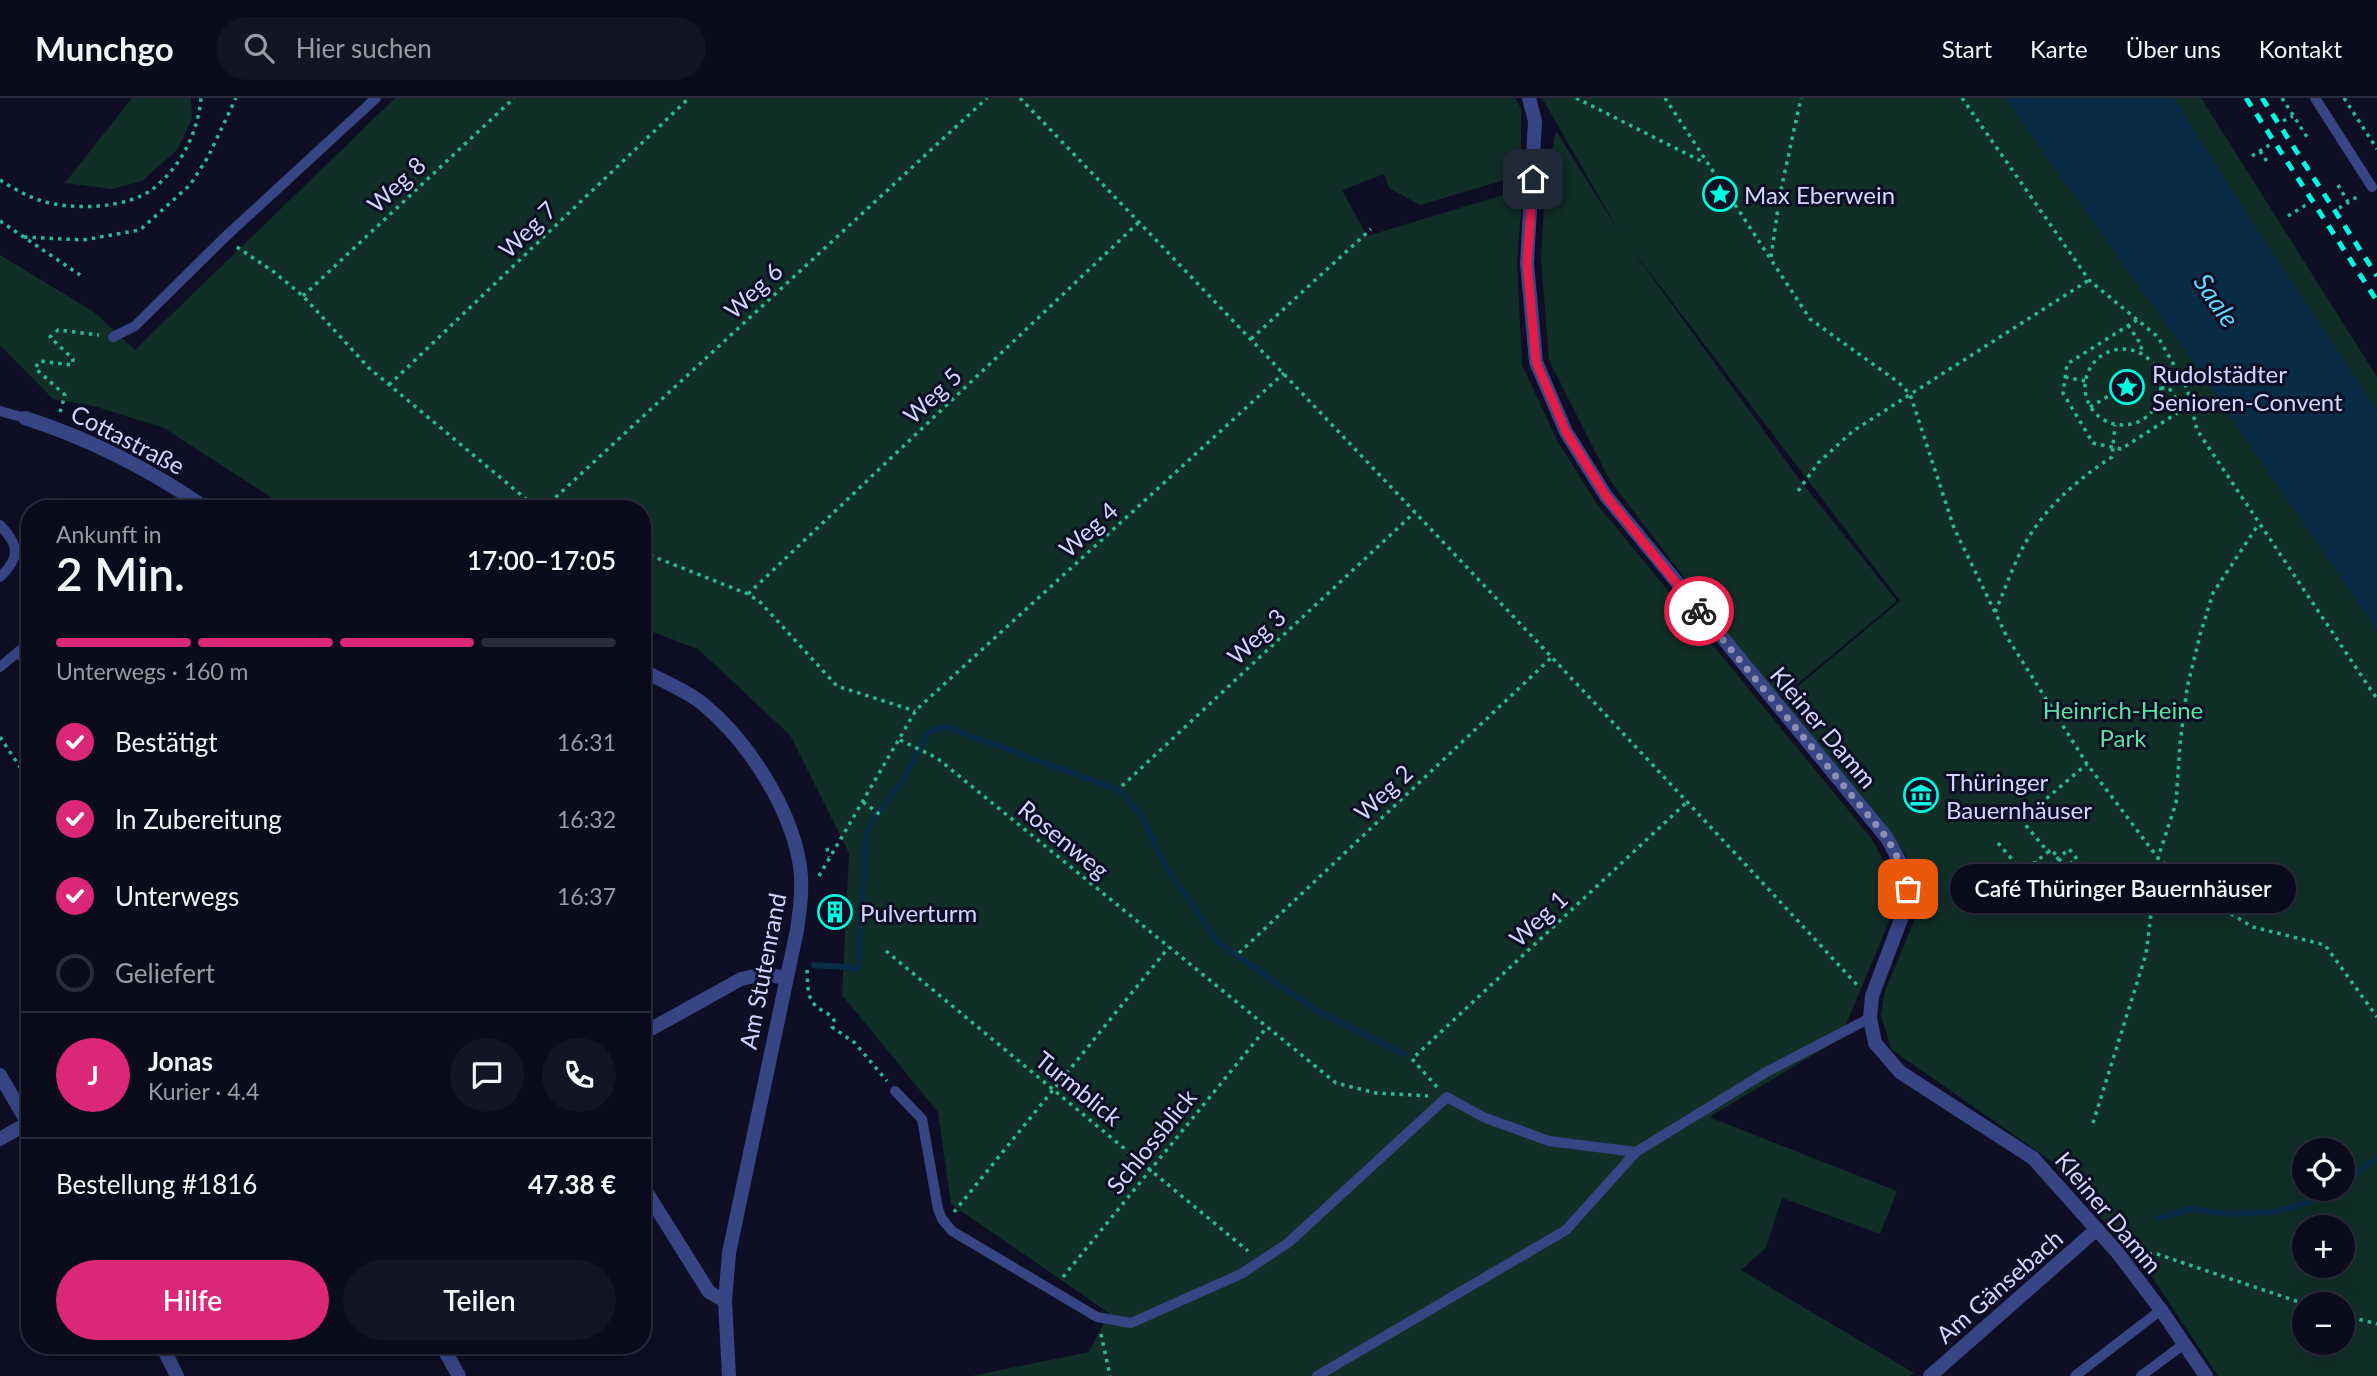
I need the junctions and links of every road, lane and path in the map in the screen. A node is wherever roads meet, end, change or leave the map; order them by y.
1 (201, 98) edge
2 (236, 98) edge
3 (376, 98) edge
4 (514, 98) edge
5 (689, 98) edge
6 (987, 98) edge
7 (1020, 98) edge
8 (1529, 98) edge
9 (1576, 98) edge
10 (1665, 98) edge
11 (1801, 98) edge
12 (1962, 98) edge
13 (2282, 98) edge
14 (2315, 98) edge
15 (2344, 98) edge
16 (2293, 116) junction
17 (2283, 121) dead end
18 (2307, 137) dead end
19 (2271, 144) dead end
20 (2377, 149) edge
21 (2260, 151) junction
22 (2252, 156) dead end
23 (2268, 163) dead end
24 (1707, 164) junction
25 (0, 180) edge
26 (2338, 185) dead end
27 (2372, 187) dead end
28 (2348, 202) dead end
29 (2309, 203) dead end
30 (2288, 216) dead end
31 (0, 221) edge
32 (1139, 222) junction
33 (1371, 229) dead end
34 (24, 237) junction
35 (224, 238) junction
36 (1771, 259) junction
37 (80, 275) dead end
38 (2089, 280) junction
39 (303, 296) junction
40 (2137, 320) junction
41 (2128, 326) junction
42 (113, 337) joint
43 (1251, 339) junction
44 (2139, 353) junction
45 (1284, 373) junction
46 (2065, 377) junction
47 (2085, 381) junction
48 (389, 385) junction
49 (2124, 387) dead end
50 (2161, 388) junction
51 (1910, 394) junction
52 (65, 396) dead end
53 (2191, 405) junction
54 (2090, 407) junction
55 (2183, 410) junction
56 (0, 411) edge
57 (25, 418) joint
58 (2115, 425) junction
59 (2112, 447) junction
60 (1798, 491) dead end
61 (194, 500) edge
62 (527, 500) edge
63 (553, 500) edge
64 (1415, 512) junction
65 (0, 525) edge
66 (2258, 525) junction
67 (651, 556) edge
68 (0, 578) edge
69 (748, 594) junction
70 (1995, 612) junction
71 (21, 650) edge
72 (1552, 657) junction
73 (0, 667) edge
74 (651, 675) edge
75 (2377, 699) edge
76 (915, 711) junction
77 (0, 737) edge
78 (900, 740) junction
79 (2087, 764) junction
80 (21, 768) edge
81 (1122, 786) dead end
82 (1688, 801) junction
83 (863, 802) junction
84 (2040, 804) dead end
85 (2017, 811) dead end
86 (882, 816) dead end
87 (1998, 843) dead end
88 (827, 848) dead end
89 (2048, 852) junction
90 (2007, 853) junction
91 (2001, 857) dead end
92 (2058, 858) junction
93 (2158, 858) junction
94 (2076, 859) junction
95 (2035, 862) junction
96 (2066, 867) junction
97 (2023, 872) junction
98 (2057, 875) junction
99 (2074, 877) junction
100 (2085, 878) junction
101 (2085, 889) junction
102 (2071, 890) junction
103 (2034, 900) dead end
104 (2102, 909) dead end
105 (1169, 947) junction
106 (886, 951) dead end
107 (1239, 953) dead end
108 (807, 976) dead end
109 (786, 978) junction
110 (1872, 996) junction
111 (2377, 1017) edge
112 (1870, 1018) junction
113 (1267, 1027) junction
114 (651, 1029) edge
115 (0, 1075) edge
116 (1052, 1090) junction
117 (895, 1091) joint
118 (1411, 1095) dead end
119 (1447, 1097) junction
120 (21, 1111) edge
121 (2093, 1123) dead end
122 (21, 1129) edge
123 (0, 1139) edge
124 (1636, 1152) junction
125 (1150, 1169) junction
126 (651, 1199) edge
127 (957, 1207) dead end
128 (2097, 1229) junction
129 (1249, 1252) dead end
130 (2117, 1252) junction
131 (1063, 1277) dead end
132 (2292, 1300) edge
133 (725, 1301) junction
134 (2161, 1310) junction
135 (1097, 1317) junction
136 (2355, 1318) edge
137 (2377, 1324) edge
138 (2184, 1344) junction
139 (166, 1354) edge
140 (447, 1354) edge
141 (177, 1376) edge
142 (459, 1376) edge
143 (729, 1376) edge
144 (1110, 1376) edge
145 (1317, 1376) edge
146 (1930, 1376) edge
147 (2075, 1376) edge
148 (2141, 1376) edge
149 (2206, 1376) edge

1 - 25 path
2 - 34 path
3 - 35 lane
4 - 39 path, Weg 8
5 - 48 path, Weg 7
6 - 63 path, Weg 6
7 - 32 path
8 - 110 street, Kleiner Damm
9 - 24 path
10 - 24 path
11 - 36 path
12 - 38 path
13 - 16 path
14 - 27 lane
15 - 20 path
16 - 17 path
16 - 18 path
19 - 21 path
21 - 22 path
21 - 23 path
24 - 36 path
26 - 28 path
29 - 30 path
31 - 34 path
32 - 43 path
32 - 69 path, Weg 5
33 - 43 path
34 - 37 path
35 - 39 path
35 - 42 lane
36 - 51 path
38 - 40 path
38 - 51 path
39 - 48 path
40 - 41 path
40 - 53 path
41 - 44 path
41 - 46 path
42 - 52 path
43 - 45 path
44 - 47 path
44 - 50 path
45 - 64 path
45 - 76 path, Weg 4
46 - 47 path
46 - 59 path
47 - 54 path
48 - 62 path
49 - 54 path
50 - 55 path
50 - 58 path
51 - 60 path
51 - 70 path
53 - 55 path
53 - 66 path
54 - 58 path
55 - 59 path
56 - 57 lane
57 - 61 street, Cottastraße
58 - 59 path
59 - 70 path
64 - 72 path
64 - 81 path, Weg 3
65 - 68 lane
66 - 75 path
66 - 93 path
67 - 69 path
69 - 76 path
70 - 79 path
71 - 73 lane
72 - 82 path
72 - 107 path, Weg 2
74 - 109 street, Am Stutenrand
76 - 78 path
77 - 80 path
78 - 83 path
78 - 105 path, Rosenweg
79 - 84 path
79 - 93 path
82 - 110 path
82 - 119 path, Weg 1
83 - 86 path
83 - 88 path
85 - 89 path
87 - 90 path
89 - 92 path
89 - 95 path
90 - 91 path
90 - 97 path
92 - 94 path
92 - 96 path
92 - 98 path
93 - 111 path
93 - 121 path
94 - 96 path
94 - 100 path
95 - 97 path
95 - 102 path
96 - 98 path
96 - 99 path
97 - 103 path
98 - 102 path
99 - 100 path
99 - 102 path
100 - 101 path
101 - 102 path
101 - 104 path
105 - 113 path, Rosenweg
105 - 116 path
106 - 116 path, Turmblick
108 - 117 path
109 - 114 street
109 - 133 street, Am Stutenrand
110 - 112 street, Kleiner Damm
112 - 124 lane
112 - 128 street, Kleiner Damm
113 - 118 path, Rosenweg
113 - 125 path, Schlossblick
115 - 120 street
116 - 125 path, Turmblick
116 - 127 path
117 - 135 lane
119 - 124 lane
119 - 135 lane
122 - 123 street
124 - 145 lane
125 - 129 path, Turmblick
125 - 131 path, Schlossblick
126 - 133 street
128 - 130 street, Kleiner Damm
128 - 146 street, Am Gänsebach
130 - 132 path
130 - 134 street, Kleiner Damm
133 - 143 street, Am Stutenrand
134 - 138 street, Kleiner Damm
134 - 147 lane
135 - 144 path
136 - 137 path
138 - 148 lane
138 - 149 street, Kleiner Damm
139 - 141 street
140 - 142 street

